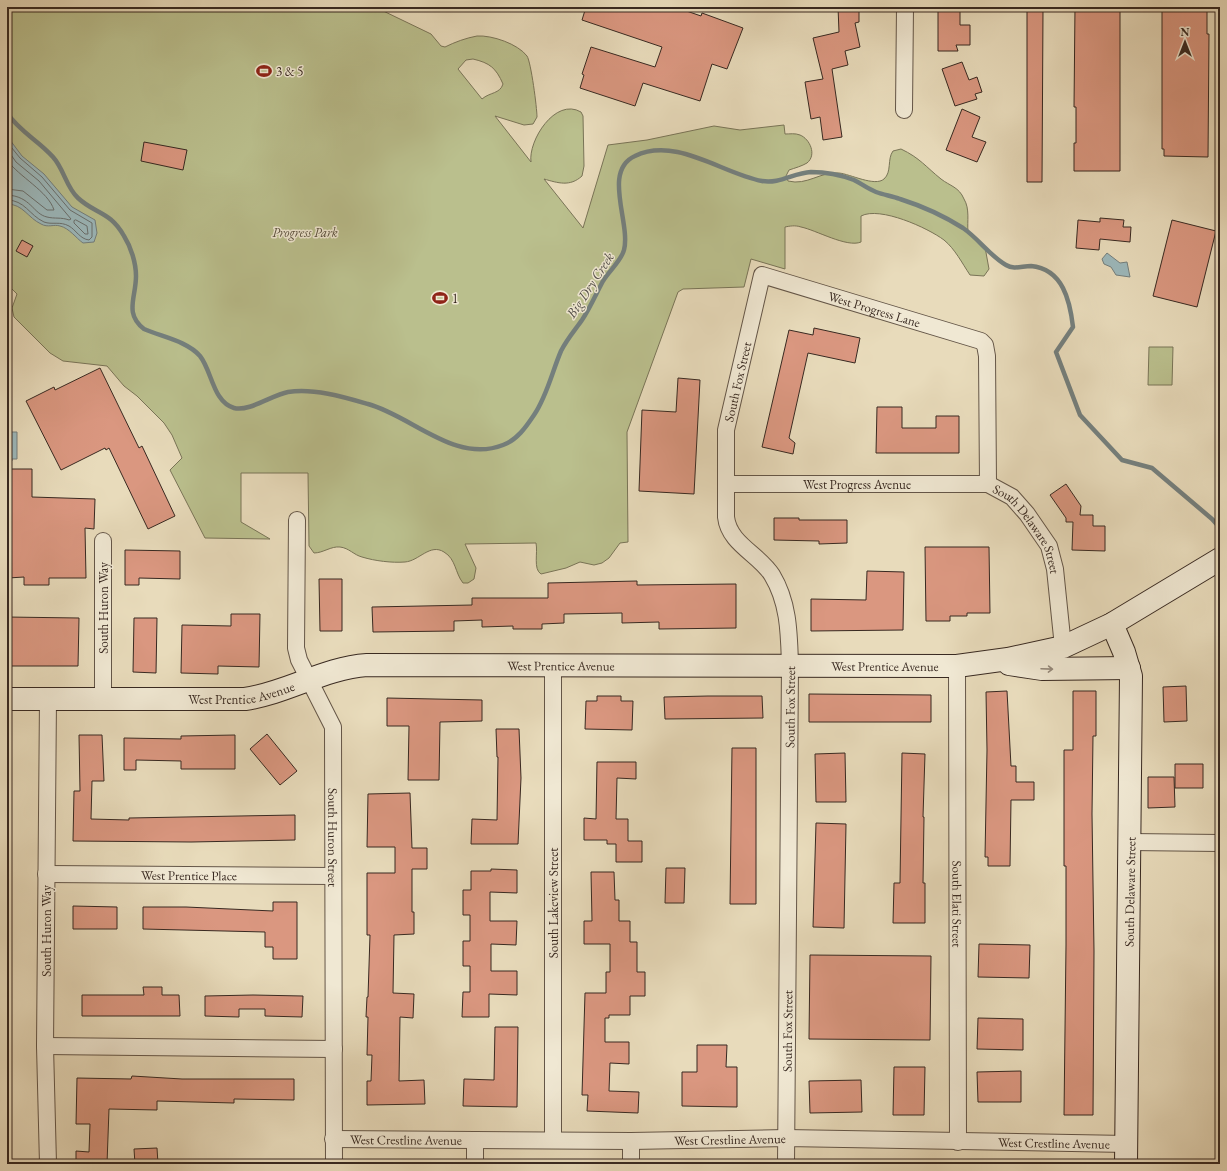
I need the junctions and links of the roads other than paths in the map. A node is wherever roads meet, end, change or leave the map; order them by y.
1 (904, 7) edge
2 (904, 110) dead end
3 (762, 275) joint
4 (985, 345) joint
5 (726, 484) junction
6 (988, 484) junction
7 (296, 520) dead end
8 (103, 541) dead end
9 (1220, 559) edge
10 (1112, 624) junction
11 (1063, 647) junction
12 (994, 661) junction
13 (553, 665) junction
14 (790, 665) junction
15 (957, 666) junction
16 (1129, 668) junction
17 (309, 679) junction
18 (7, 698) edge
19 (48, 698) junction
20 (103, 698) junction
21 (1130, 842) junction
22 (1220, 843) edge
23 (46, 874) junction
24 (333, 876) junction
25 (45, 1046) junction
26 (334, 1049) junction
27 (786, 1138) junction
28 (333, 1139) junction
29 (475, 1140) junction
30 (553, 1140) junction
31 (630, 1141) junction
32 (958, 1142) junction
33 (1126, 1154) edge
34 (48, 1164) edge
35 (334, 1164) edge
36 (475, 1164) edge
37 (631, 1164) edge
38 (786, 1164) edge

1 - 2 street
3 - 4 street, West Progress Lane
3 - 5 street, South Fox Street
4 - 6 street, South Delaware Street
5 - 6 street, West Progress Avenue
5 - 14 street, South Fox Street
6 - 11 street, South Delaware Street
7 - 17 street, South Huron Street
8 - 20 street, South Huron Way
9 - 10 street, West Prentice Avenue
10 - 11 street, West Prentice Avenue
10 - 16 street, South Delaware Street
11 - 12 street, West Prentice Avenue
12 - 15 street, West Prentice Avenue
12 -> 16 street
13 - 14 street, West Prentice Avenue
13 - 17 street, West Prentice Avenue
13 - 30 street, South Lakeview Street
14 - 15 street, West Prentice Avenue
14 - 27 street, South Fox Street
15 - 32 street, South Elati Street
16 - 21 street, South Delaware Street
17 - 20 street, West Prentice Avenue
17 - 24 street, South Huron Street
18 - 19 street, West Prentice Avenue
19 - 20 street, West Prentice Avenue
19 - 23 street, South Huron Way
21 - 22 street
21 - 33 street, South Delaware Street
23 - 24 street, West Prentice Place
23 - 25 street, South Huron Way
24 - 26 street, South Huron Street
25 - 26 street
25 - 34 street, South Huron Way
26 - 28 street, South Huron Street
27 - 31 street, West Crestline Avenue
27 - 32 street, West Crestline Avenue
27 - 38 street, South Fox Street
28 - 29 street, West Crestline Avenue
28 - 35 street, South Huron Street
29 - 30 street, West Crestline Avenue
29 - 36 street
30 - 31 street, West Crestline Avenue
31 - 37 street
32 - 33 street, West Crestline Avenue

